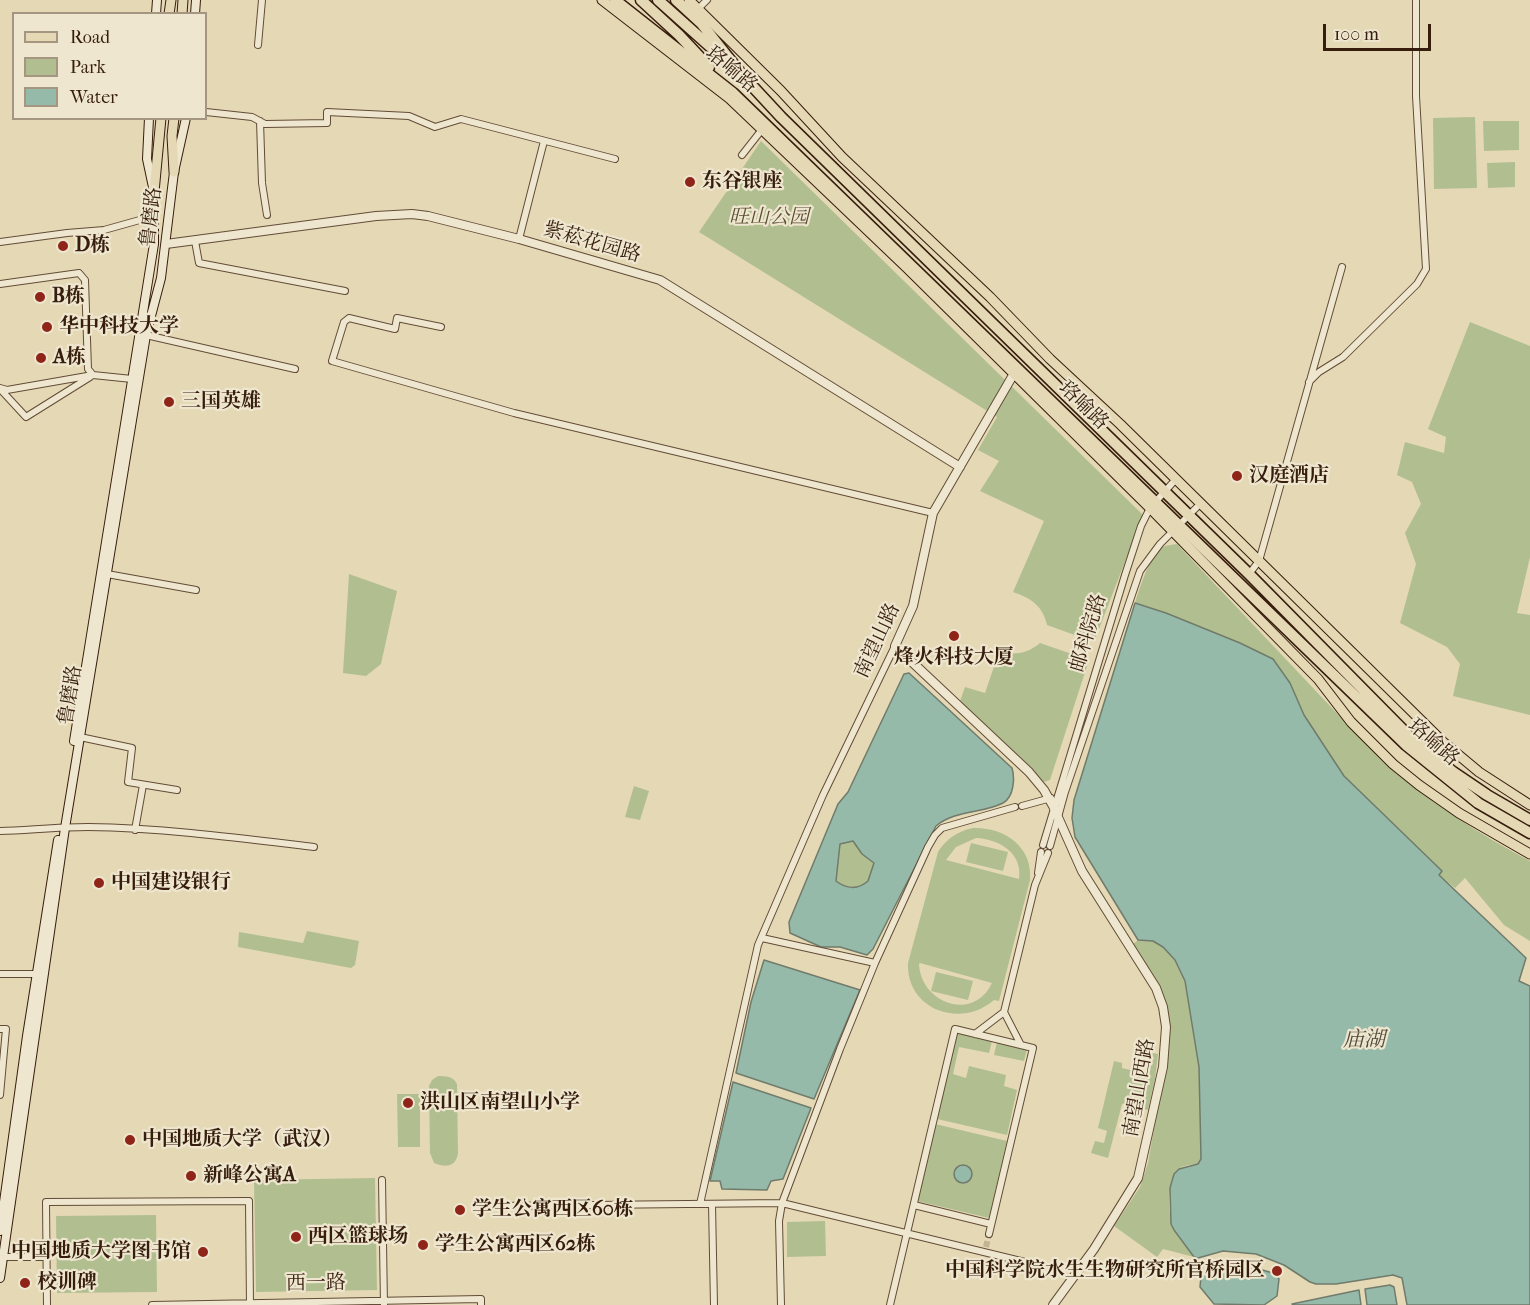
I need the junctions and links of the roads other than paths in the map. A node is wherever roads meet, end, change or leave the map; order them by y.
1 (261, 0) edge
2 (602, 0) edge
3 (615, 0) edge
4 (641, 0) edge
5 (658, 0) edge
6 (676, 0) edge
7 (688, 0) edge
8 (707, 0) edge
9 (1416, 0) edge
10 (696, 12) junction
11 (258, 45) dead end
12 (742, 75) junction
13 (733, 93) junction
14 (207, 112) edge
15 (149, 120) edge
16 (161, 120) edge
17 (174, 120) edge
18 (186, 120) edge
19 (260, 121) junction
20 (764, 127) junction
21 (544, 141) junction
22 (742, 155) dead end
23 (615, 159) dead end
24 (174, 172) junction
25 (154, 192) junction
26 (267, 215) dead end
27 (154, 216) junction
28 (519, 239) junction
29 (195, 241) junction
30 (0, 242) edge
31 (166, 244) junction
32 (1342, 267) dead end
33 (0, 284) edge
34 (345, 291) dead end
35 (441, 327) dead end
36 (146, 334) junction
37 (295, 369) dead end
38 (1015, 371) junction
39 (93, 375) junction
40 (132, 379) junction
41 (1309, 382) junction
42 (0, 388) edge
43 (960, 467) junction
44 (1176, 479) junction
45 (1164, 492) junction
46 (1201, 503) junction
47 (1153, 505) junction
48 (933, 513) junction
49 (1188, 515) junction
50 (1176, 528) junction
51 (1259, 561) junction
52 (107, 574) junction
53 (1249, 574) junction
54 (196, 590) dead end
55 (895, 646) junction
56 (80, 737) junction
57 (143, 784) junction
58 (177, 790) dead end
59 (1063, 799) junction
60 (1052, 801) junction
61 (1530, 805) edge
62 (1058, 817) junction
63 (1530, 820) edge
64 (63, 829) junction
65 (135, 830) junction
66 (0, 831) edge
67 (1530, 833) edge
68 (314, 847) dead end
69 (1045, 849) junction
70 (1530, 854) edge
71 (762, 938) junction
72 (875, 963) junction
73 (37, 974) junction
74 (0, 975) edge
75 (1004, 1012) junction
76 (0, 1029) edge
77 (975, 1034) junction
78 (1021, 1045) junction
79 (0, 1095) edge
80 (382, 1180) dead end
81 (782, 1203) junction
82 (700, 1204) junction
83 (712, 1204) junction
84 (914, 1205) junction
85 (498, 1206) dead end
86 (991, 1224) junction
87 (0, 1231) edge
88 (907, 1233) junction
89 (989, 1234) tunnel mouth
90 (2, 1257) edge
91 (46, 1257) junction
92 (1029, 1263) dead end
93 (0, 1278) edge
94 (384, 1302) edge
95 (481, 1302) edge
96 (250, 1304) edge
97 (47, 1305) edge
98 (153, 1305) edge
99 (714, 1305) edge
100 (780, 1305) edge
101 (890, 1305) edge
102 (1053, 1305) edge

1 - 11 street
2 - 20 main road
3 - 13 highway, 珞喻路
4 - 13 highway
5 - 12 highway
6 - 10 highway, 珞喻路
7 - 10 main road
8 - 10 street
9 - 41 street
10 - 12 highway, 珞喻路
10 - 44 main road
12 - 45 highway, 珞喻路
13 - 20 highway, 珞喻路
14 - 19 street
15 - 25 main road, 鲁磨路
16 - 25 main road
17 - 24 main road
18 - 24 main road, 鲁磨路
19 - 21 street
19 - 26 street
20 - 22 street
20 - 38 highway, 珞喻路
21 - 23 street
21 - 28 street
24 - 31 main road, 鲁磨路
25 - 27 main road, 鲁磨路
27 - 30 street
27 - 40 main road, 鲁磨路
28 - 29 street, 紫菘花园路
28 - 43 street, 紫菘花园路
29 - 31 street, 紫菘花园路
29 - 34 street
31 - 36 main road, 鲁磨路
32 - 41 street
33 - 39 street
35 - 48 street
36 - 37 street
36 - 52 main road, 鲁磨路
38 - 43 street, 南望山路
38 - 47 highway, 珞喻路
39 - 40 street
39 - 42 street
39 - 42 street
40 - 64 main road, 鲁磨路
41 - 51 street
43 - 48 street, 南望山路
44 - 45 street, 邮科院路
44 - 46 main road
45 - 47 street, 邮科院路
45 - 49 highway, 珞喻路
46 - 49 street
46 - 51 main road
47 - 50 highway, 珞喻路
47 - 60 street, 邮科院路
48 - 55 street, 南望山路
49 - 50 street
49 - 53 highway, 珞喻路
50 - 59 street
50 - 67 highway, 珞喻路
50 - 70 main road
51 - 53 street
51 - 61 main road
52 - 54 street
52 - 56 main road, 鲁磨路
53 - 63 highway, 珞喻路
55 - 60 street, 南望山西路
55 - 71 street, 南望山路
56 - 57 street
56 - 64 main road, 鲁磨路
57 - 58 street
57 - 65 street
59 - 60 street
59 - 62 street
60 - 62 street, 南望山西路
60 - 69 street, 邮科院路
60 - 72 street
62 - 69 street
62 - 102 street, 南望山西路
64 - 65 street
64 - 66 street
64 - 73 main road, 鲁磨路
64 - 90 main road, 鲁磨路
65 - 68 street
69 - 75 street
71 - 72 street
71 - 82 street, 南望山路
72 - 81 street
73 - 74 street
73 - 87 main road, 鲁磨路
75 - 77 street
75 - 78 street
76 - 79 street
77 - 78 street
77 - 84 street
78 - 86 street
80 - 94 street
81 - 83 street
81 - 88 street
81 - 100 street
82 - 83 street
82 - 85 street
83 - 99 street
84 - 86 street
84 - 88 street
86 - 89 street
88 - 92 street
88 - 101 street
90 - 91 street
90 - 93 main road, 鲁磨路
91 - 96 street
91 - 97 street
94 - 95 street, 西一路
94 - 96 street, 西一路
96 - 98 street, 西一路

